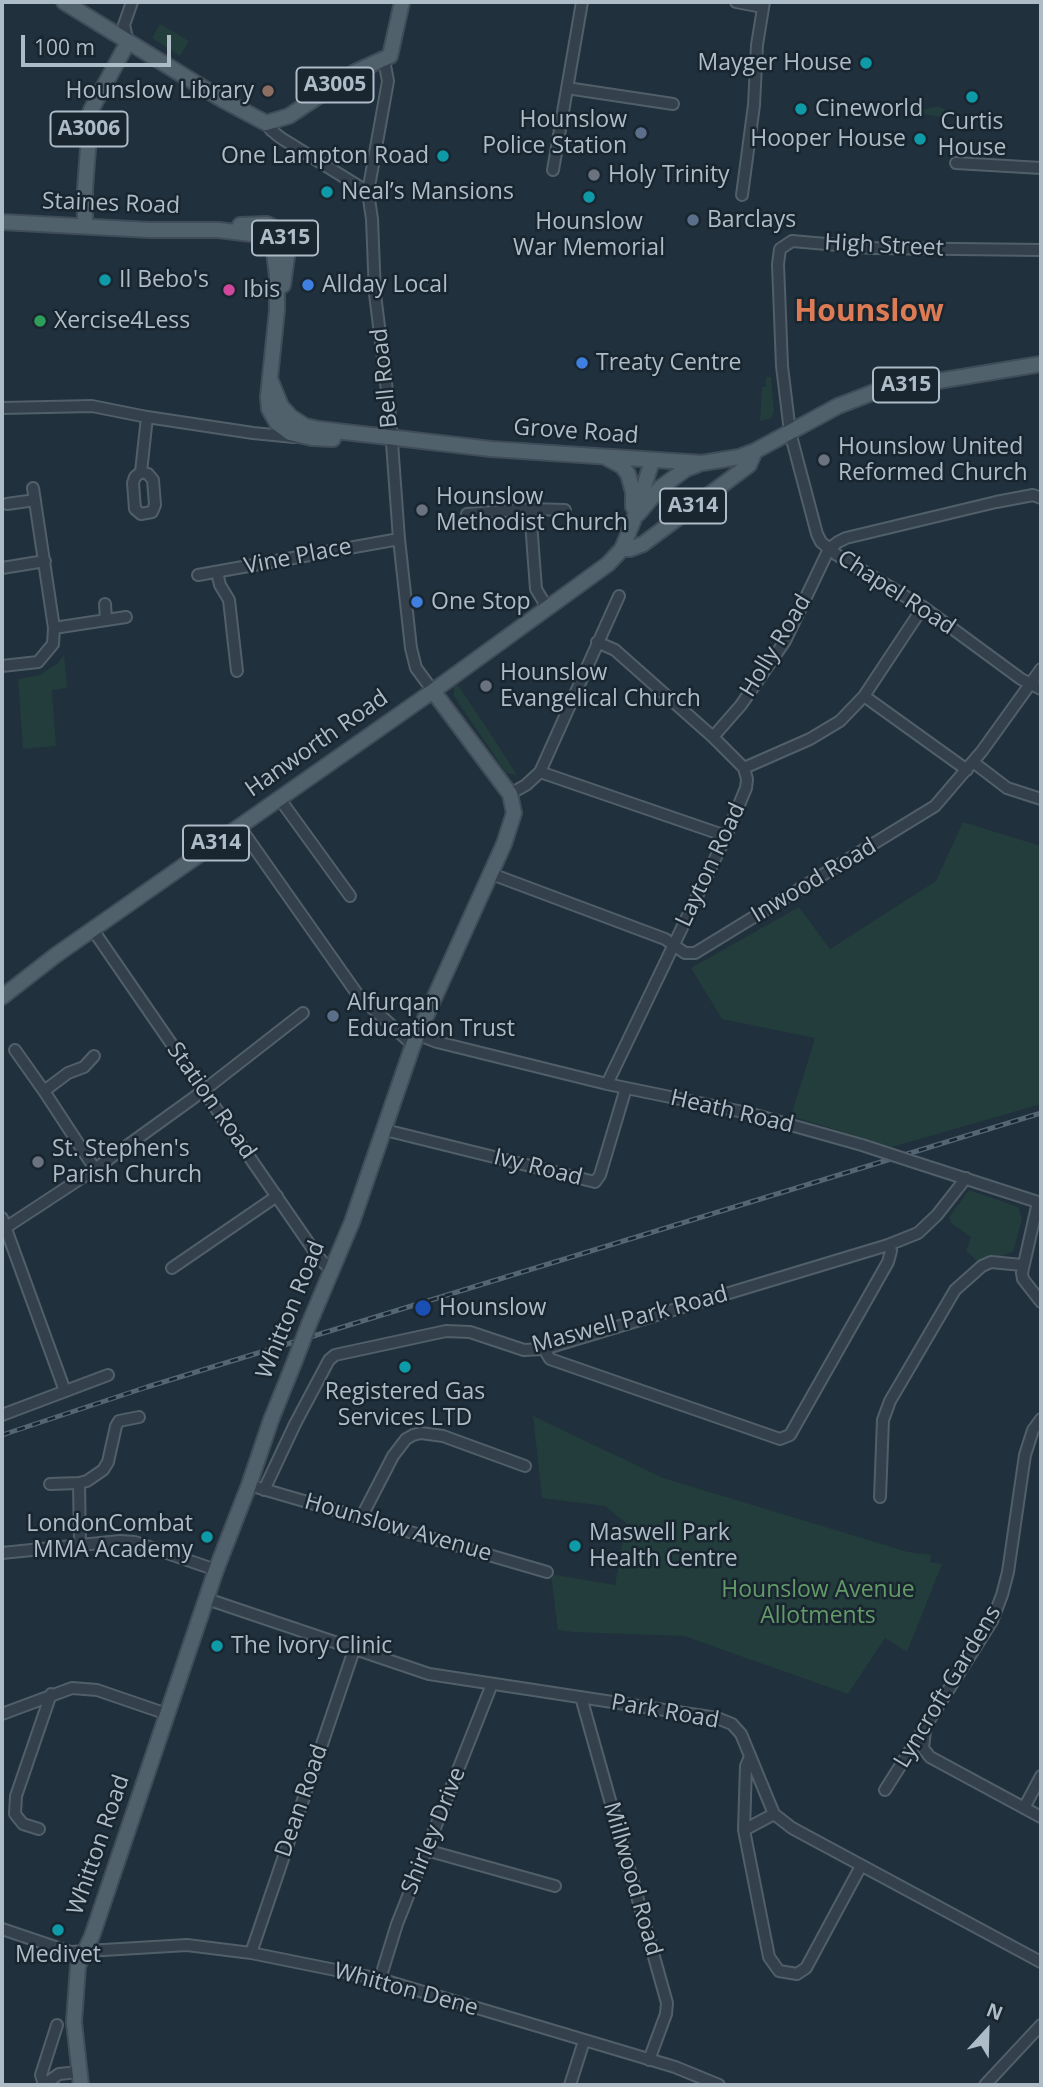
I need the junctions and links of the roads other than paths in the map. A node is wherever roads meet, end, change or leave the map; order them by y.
1 (64, 2) edge
2 (402, 2) edge
3 (582, 2) edge
4 (736, 2) edge
5 (132, 3) edge
6 (763, 5) edge
7 (128, 42) junction
8 (384, 60) junction
9 (567, 88) junction
10 (673, 104) dead end
11 (266, 123) junction
12 (956, 163) dead end
13 (1041, 168) edge
14 (553, 170) dead end
15 (368, 192) junction
16 (742, 195) dead end
17 (2, 222) edge
18 (85, 226) junction
19 (1041, 250) edge
20 (1041, 363) edge
21 (270, 379) junction
22 (2, 408) edge
23 (146, 417) junction
24 (277, 423) junction
25 (790, 432) junction
26 (257, 434) junction
27 (369, 437) junction
28 (312, 439) junction
29 (392, 439) junction
30 (755, 451) junction
31 (604, 456) junction
32 (655, 461) junction
33 (702, 463) junction
34 (142, 472) dead end
35 (33, 488) dead end
36 (1041, 498) edge
37 (35, 500) junction
38 (7, 503) dead end
39 (643, 505) junction
40 (530, 509) junction
41 (565, 510) dead end
42 (467, 514) dead end
43 (634, 521) junction
44 (398, 538) junction
45 (622, 549) junction
46 (829, 549) junction
47 (45, 561) junction
48 (2, 568) edge
49 (217, 572) junction
50 (198, 575) dead end
51 (619, 596) dead end
52 (105, 604) dead end
53 (923, 607) junction
54 (548, 609) junction
55 (126, 617) dead end
56 (106, 620) junction
57 (54, 628) junction
58 (597, 642) junction
59 (2, 666) edge
60 (1041, 668) edge
61 (237, 670) dead end
62 (1036, 687) edge
63 (433, 691) junction
64 (864, 696) junction
65 (713, 737) junction
66 (970, 766) junction
67 (744, 768) junction
68 (540, 772) junction
69 (510, 794) junction
70 (279, 798) junction
71 (1041, 799) edge
72 (239, 826) junction
73 (726, 836) junction
74 (489, 873) junction
75 (350, 896) dead end
76 (93, 930) junction
77 (673, 946) junction
78 (2, 997) edge
79 (303, 1013) dead end
80 (416, 1040) junction
81 (15, 1050) dead end
82 (94, 1056) dead end
83 (607, 1084) junction
84 (626, 1088) junction
85 (44, 1091) junction
86 (203, 1091) junction
87 (385, 1130) junction
88 (95, 1169) junction
89 (966, 1178) junction
90 (277, 1196) junction
91 (1040, 1202) edge
92 (3, 1225) edge
93 (888, 1245) junction
94 (1022, 1265) junction
95 (172, 1268) dead end
96 (332, 1270) junction
97 (1041, 1302) edge
98 (544, 1349) junction
99 (108, 1375) dead end
100 (65, 1391) junction
101 (2, 1415) edge
102 (139, 1417) dead end
103 (1041, 1419) edge
104 (525, 1466) dead end
105 (79, 1483) junction
106 (50, 1484) dead end
107 (249, 1485) junction
108 (264, 1490) junction
109 (880, 1497) dead end
110 (362, 1516) junction
111 (80, 1544) junction
112 (2, 1553) edge
113 (216, 1570) junction
114 (547, 1572) dead end
115 (207, 1599) junction
116 (354, 1650) junction
117 (492, 1684) junction
118 (51, 1694) junction
119 (581, 1697) junction
120 (2, 1714) edge
121 (167, 1714) junction
122 (926, 1726) junction
123 (749, 1759) junction
124 (1041, 1776) edge
125 (885, 1790) dead end
126 (1024, 1808) junction
127 (774, 1814) junction
128 (1041, 1817) edge
129 (39, 1829) dead end
130 (744, 1830) junction
131 (426, 1850) junction
132 (861, 1866) junction
133 (555, 1886) dead end
134 (2, 1929) edge
135 (84, 1953) junction
136 (251, 1953) junction
137 (1041, 1962) edge
138 (380, 1979) junction
139 (57, 2025) dead end
140 (1041, 2025) edge
141 (584, 2040) junction
142 (649, 2060) junction
143 (81, 2082) edge
144 (44, 2085) edge
145 (570, 2085) edge
146 (719, 2085) edge
147 (985, 2085) edge

1 - 7 main road
2 - 8 main road, A3005
3 - 9 street
4 - 6 street
5 - 7 street
6 - 16 street
7 - 11 main road
7 - 18 main road, A3006
8 - 11 main road, A3005
8 - 15 street, Bell Road
9 - 10 street
9 - 14 street
11 - 15 street
12 - 13 street
15 - 29 street, Bell Road
17 - 18 main road, Staines Road / A315
18 - 21 main road, Staines Road / A315
19 - 25 street, High Street
20 - 25 main road, Hanworth Road / A315
21 - 24 main road, Staines Road / A315
21 - 27 main road, A315
22 - 23 street
23 - 26 street
23 - 34 street
24 - 26 street
24 - 28 main road, A315
25 - 30 main road, Hanworth Road / A315
25 - 46 street, Chapel Road
26 - 28 street
27 - 28 main road, A315
27 - 29 main road, A315
29 - 31 main road, Grove Road / A315
29 - 44 street, Bell Road
30 - 33 main road, Grove Road / A315
30 - 45 main road, Hanworth Road / A314
31 - 32 main road, Grove Road / A315
31 - 43 main road
32 - 33 main road, Grove Road / A315
32 - 39 main road
32 - 43 main road, Hanworth Road
33 - 39 main road, Hanworth Road / A314
35 - 37 street
36 - 46 street
37 - 38 street
37 - 47 street
39 - 43 main road, Hanworth Road / A314
40 - 41 street
40 - 42 street
40 - 54 street
43 - 45 main road, Hanworth Road / A314
44 - 49 street, Vine Place
44 - 63 street, Bell Road
45 - 54 main road, Hanworth Road / A314
46 - 53 street, Chapel Road
46 - 65 street, Holly Road
47 - 48 street
47 - 57 street
49 - 50 street, Vine Place
49 - 61 street
51 - 58 street
52 - 56 street
53 - 62 street, Chapel Road
53 - 64 street
54 - 63 main road, Hanworth Road / A314
55 - 56 street
56 - 57 street
57 - 59 street
58 - 65 street
58 - 68 street
60 - 62 street, Inwood Road
62 - 66 street, Inwood Road
63 - 69 main road
63 - 70 main road, Hanworth Road / A314
64 - 66 street
64 - 67 street
65 - 67 street
66 - 71 street
66 - 77 street, Inwood Road
67 - 73 street, Layton Road
68 - 69 street
68 - 73 street
69 - 74 main road, Whitton Road
70 - 72 main road, Hanworth Road / A314
70 - 75 street
72 - 76 main road, Hanworth Road / A314
72 - 80 street
73 - 77 street, Layton Road
74 - 77 street
74 - 80 main road, Whitton Road
76 - 78 main road, Hanworth Road / A314
76 - 86 street, Station Road
77 - 83 street
79 - 86 street
80 - 83 street, Heath Road
80 - 87 main road, Whitton Road
81 - 85 street
82 - 85 street
83 - 84 street, Heath Road
84 - 87 street, Ivy Road
84 - 89 street, Heath Road, bridge
85 - 88 street
86 - 88 street
86 - 90 street, Station Road
87 - 96 main road, Whitton Road
88 - 92 street
89 - 91 street, Heath Road
89 - 93 street, Maswell Park Road
90 - 95 street
90 - 96 street, Station Road
91 - 94 street
92 - 100 street
93 - 98 street, Maswell Park Road
93 - 98 street
94 - 97 street
94 - 109 street
96 - 107 main road, Whitton Road, bridge
98 - 108 street, Maswell Park Road
99 - 100 street
100 - 101 street
102 - 105 street
103 - 122 street, Lyncroft Gardens
104 - 110 street
105 - 106 street
105 - 111 street
107 - 108 street, Hounslow Avenue
107 - 113 main road, Whitton Road
108 - 110 street, Hounslow Avenue
110 - 114 street, Hounslow Avenue
111 - 112 street
111 - 113 street
113 - 115 main road, Whitton Road
115 - 116 street, Park Road
115 - 121 main road, Whitton Road
116 - 117 street, Park Road
116 - 136 street, Dean Road
117 - 119 street, Park Road
117 - 131 street, Shirley Drive
118 - 120 street
118 - 121 street
118 - 129 street
119 - 123 street, Park Road
119 - 142 street, Millwood Road
121 - 135 main road, Whitton Road
122 - 125 street, Lyncroft Gardens
122 - 126 street
123 - 127 street, Park Road
123 - 130 street
124 - 126 street
126 - 128 street
127 - 130 street
127 - 132 street
130 - 132 street
131 - 133 street
131 - 138 street, Shirley Drive
132 - 137 street
134 - 135 street, Whitton Dene
135 - 136 street, Whitton Dene
135 - 143 main road, Whitton Road
136 - 138 street, Whitton Dene
138 - 141 street, Whitton Dene
139 - 144 street
140 - 147 street
141 - 142 street, Whitton Dene
141 - 145 street
142 - 146 street, Whitton Dene
143 - 144 street

